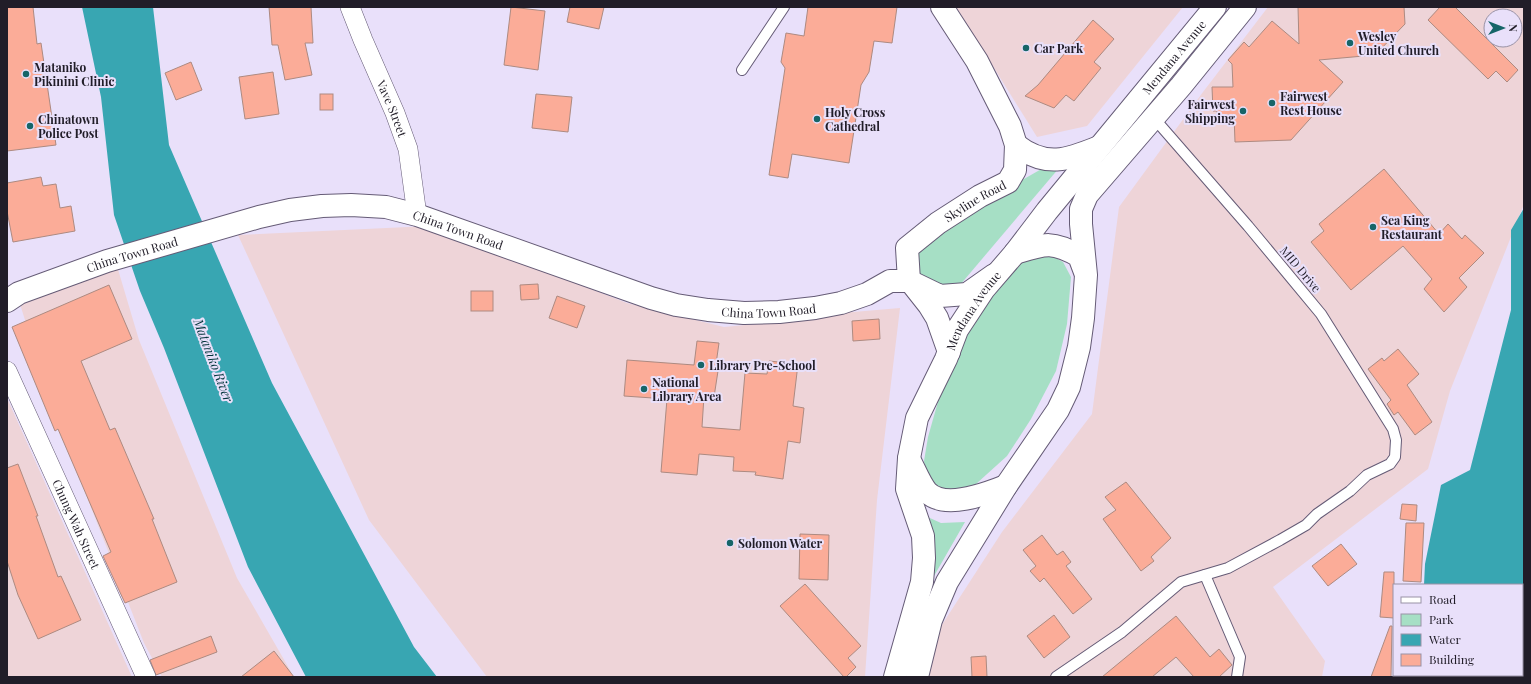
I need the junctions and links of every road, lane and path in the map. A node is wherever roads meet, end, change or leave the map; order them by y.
1 (350, 7) edge
2 (784, 7) edge
3 (942, 7) edge
4 (1215, 7) edge
5 (1245, 7) edge
6 (742, 70) dead end
7 (1153, 118) junction
8 (1016, 145) junction
9 (1100, 147) junction
10 (417, 214) junction
11 (1015, 254) junction
12 (997, 274) junction
13 (1086, 275) junction
14 (909, 281) junction
15 (7, 301) edge
16 (949, 352) junction
17 (7, 370) edge
18 (909, 458) junction
19 (1006, 486) junction
20 (1205, 574) junction
21 (146, 677) edge
22 (895, 677) edge
23 (917, 677) edge
24 (1056, 677) edge
25 (1237, 677) edge

1 - 10 street, Vave Street
2 - 6 lane
3 - 8 main road, Skyline Road
4 - 9 main road, Mendana Avenue
5 - 7 main road, Mendana Avenue
7 - 13 main road, Mendana Avenue
7 - 20 lane, MID Drive
8 - 9 main road
8 - 14 main road, Skyline Road
9 - 11 main road, Mendana Avenue
10 - 14 main road, China Town Road
10 - 15 main road, China Town Road
11 - 12 main road, Mendana Avenue
11 - 13 main road
12 - 14 main road
12 - 16 main road, Mendana Avenue
13 - 19 main road, Mendana Avenue
14 - 16 main road
16 - 18 main road, Mendana Avenue
17 - 21 street, Chung Wah Street
18 - 19 main road
18 - 22 main road, Mendana Avenue
19 - 23 main road, Mendana Avenue
20 - 24 lane
20 - 25 lane

